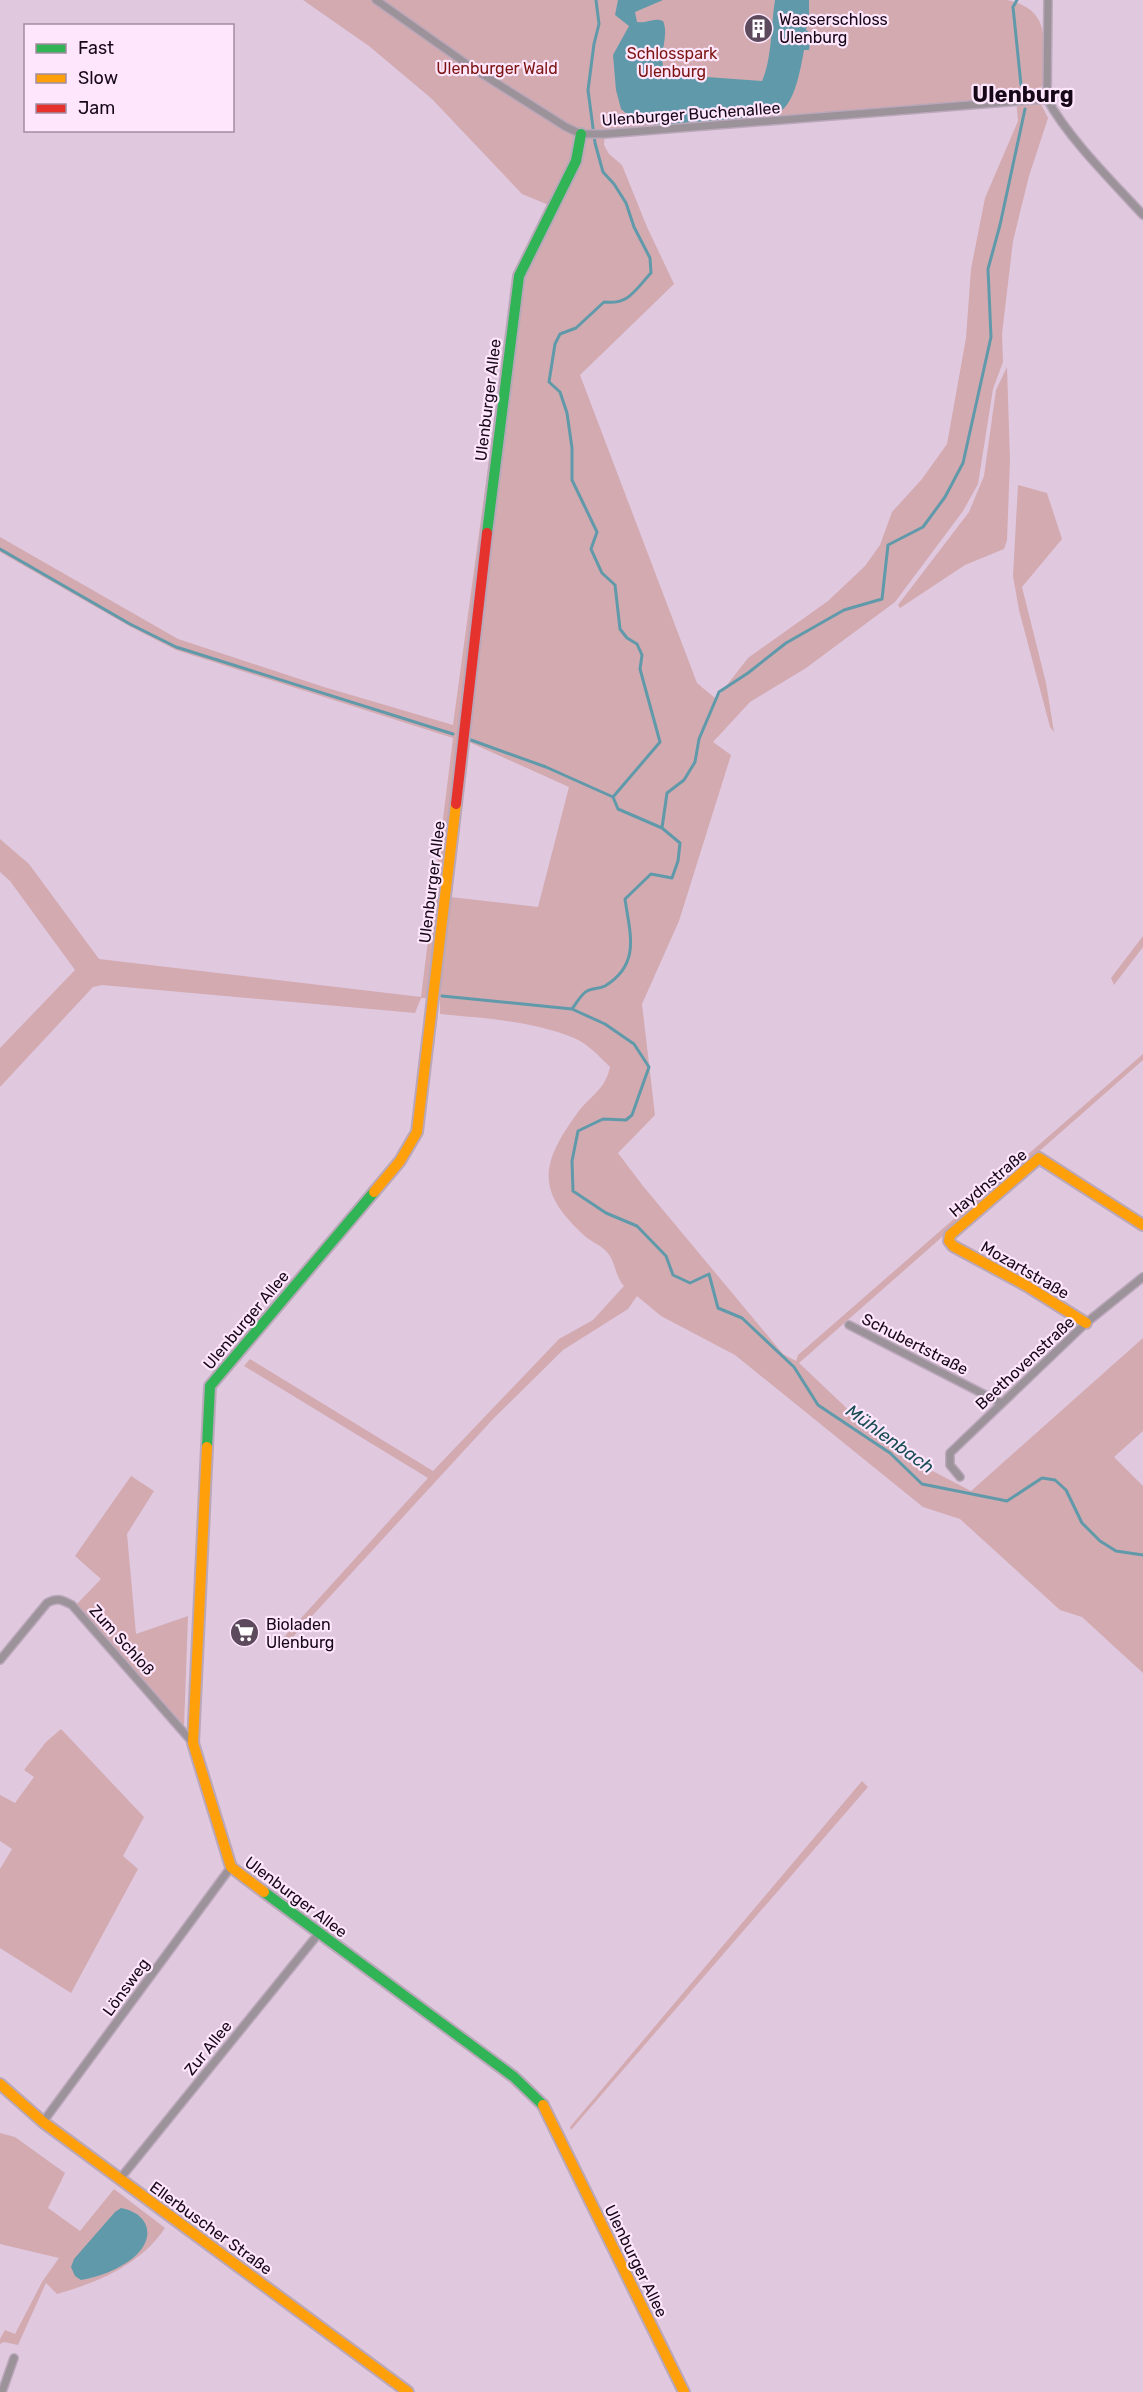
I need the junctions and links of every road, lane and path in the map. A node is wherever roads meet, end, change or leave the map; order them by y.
1 (376, 0) edge
2 (1048, 0) edge
3 (1047, 99) junction
4 (586, 134) junction
5 (1143, 215) edge
6 (1143, 1225) edge
7 (949, 1241) joint
8 (1143, 1277) edge
9 (1086, 1323) junction
10 (849, 1325) dead end
11 (1001, 1403) junction
12 (960, 1477) dead end
13 (0, 1660) edge
14 (193, 1743) junction
15 (231, 1867) junction
16 (319, 1933) junction
17 (0, 2084) edge
18 (43, 2122) junction
19 (119, 2180) junction
20 (14, 2358) dead end
21 (2, 2392) edge
22 (408, 2392) edge
23 (684, 2392) edge

1 - 4 street, Ulenburger Buchenallee
2 - 3 street
3 - 4 street, Ulenburger Buchenallee
3 - 5 street
4 - 14 street, Ulenburger Allee
6 - 7 street, Haydnstraße
7 - 9 street, Mozartstraße
8 - 9 street, Beethovenstraße
9 - 11 street, Beethovenstraße
10 - 11 street, Schubertstraße
11 - 12 street, Beethovenstraße
13 - 14 street, Zum Schloß
14 - 15 street, Ulenburger Allee
15 - 16 street, Ulenburger Allee
15 - 18 street, Lönsweg
16 - 19 street, Zur Allee
16 - 23 street, Ulenburger Allee
17 - 18 street, Ellerbuscher Straße
18 - 19 street, Ellerbuscher Straße
19 - 22 street, Ellerbuscher Straße
20 - 21 street

